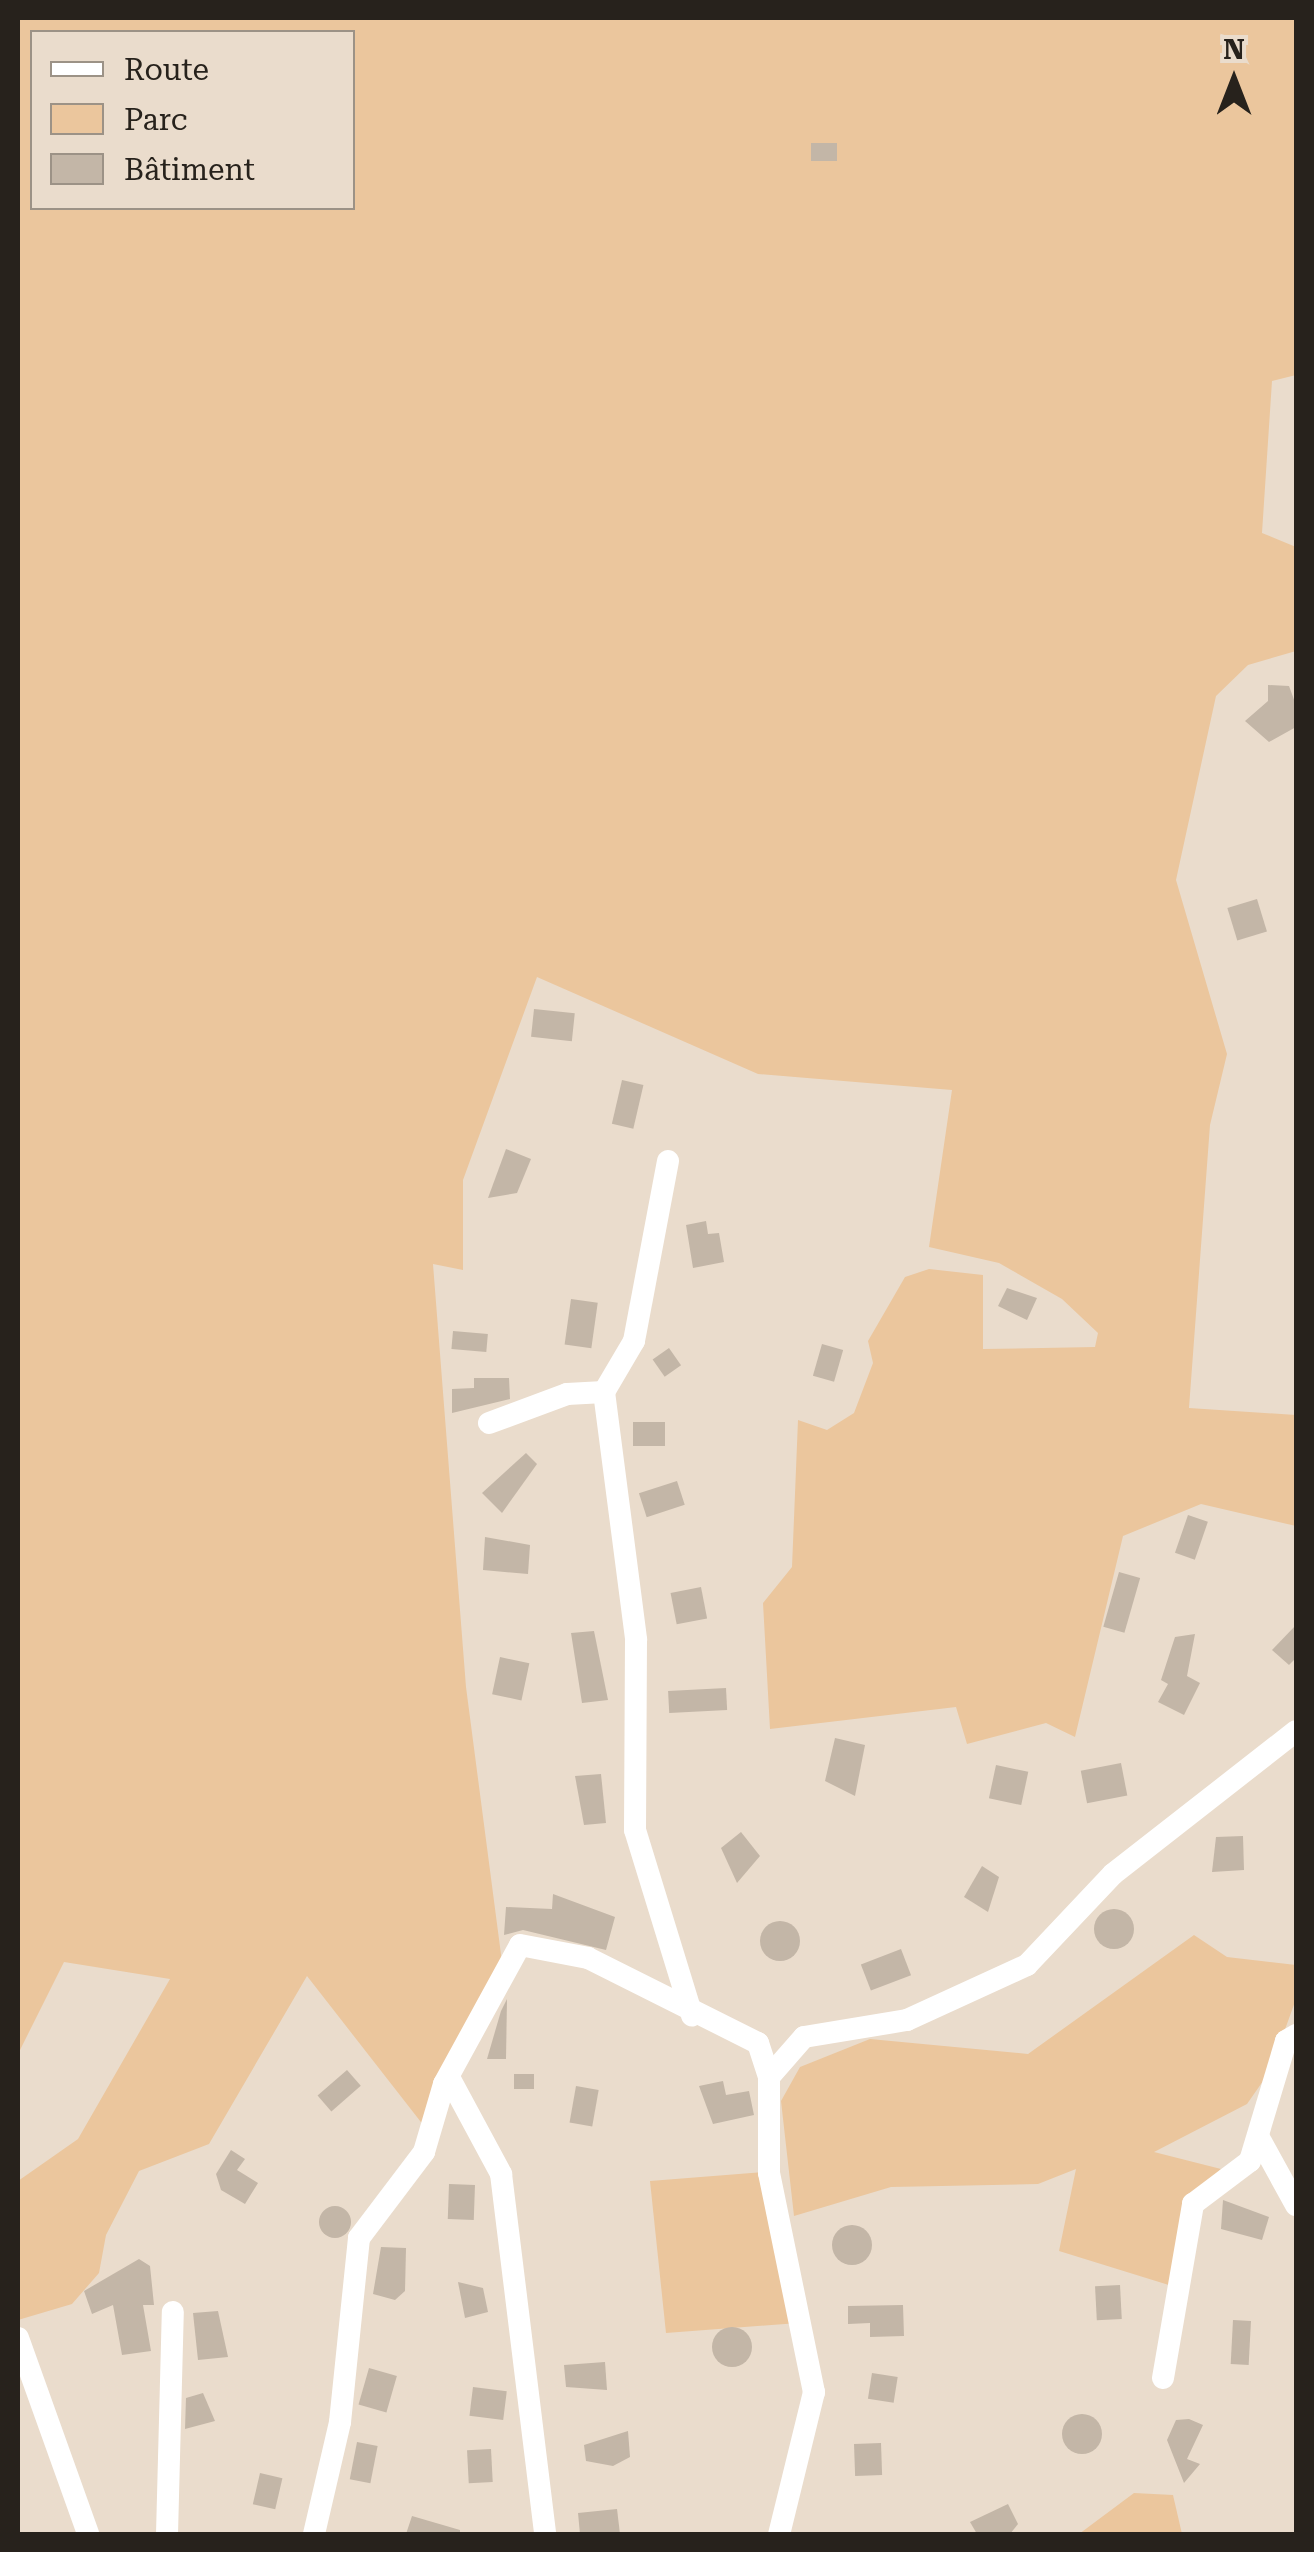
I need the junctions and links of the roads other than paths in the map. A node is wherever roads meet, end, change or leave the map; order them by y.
1 (668, 1161) dead end
2 (604, 1392) junction
3 (489, 1423) dead end
4 (1296, 1731) edge
5 (692, 2015) junction
6 (1296, 2035) edge
7 (769, 2077) junction
8 (451, 2081) junction
9 (1258, 2136) junction
10 (1296, 2205) edge
11 (173, 2312) dead end
12 (18, 2338) edge
13 (1163, 2378) dead end
14 (88, 2534) edge
15 (166, 2534) edge
16 (314, 2534) edge
17 (545, 2534) edge
18 (779, 2534) edge

1 - 2 street
2 - 3 street
2 - 5 street
4 - 7 street
5 - 7 street
5 - 8 street
6 - 9 street
7 - 18 street
8 - 16 street
8 - 17 street
9 - 10 street
9 - 13 street
11 - 15 street
12 - 14 street

